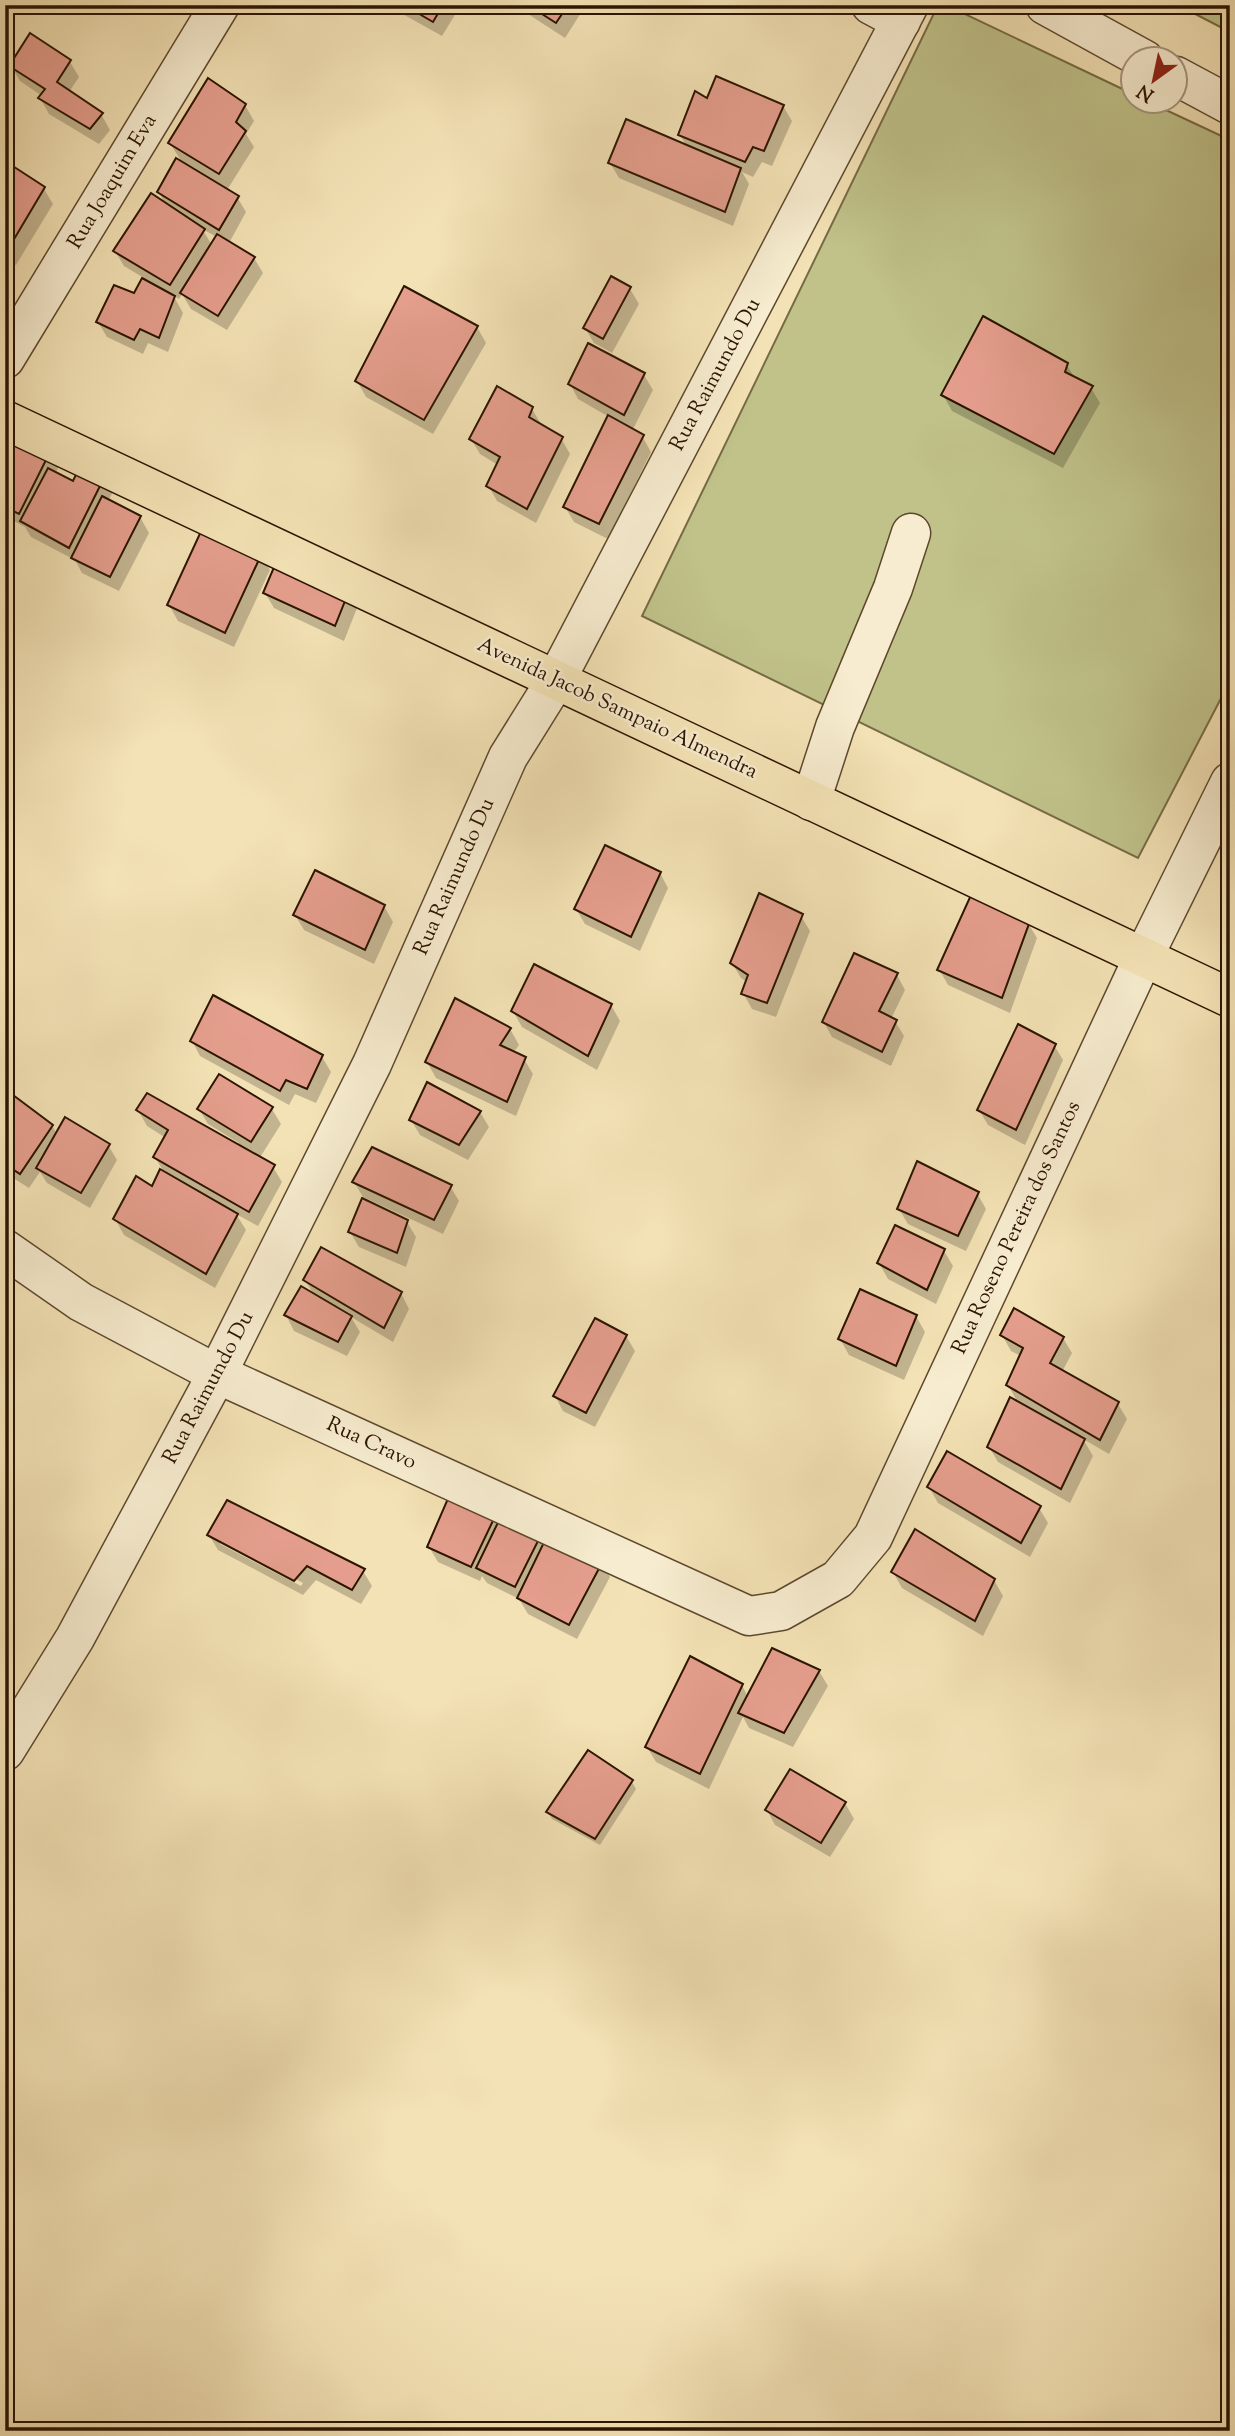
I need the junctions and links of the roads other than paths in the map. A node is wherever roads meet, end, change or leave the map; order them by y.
1 (220, 5) edge
2 (1045, 5) edge
3 (894, 10) edge
4 (1120, 46) edge
5 (1190, 84) edge
6 (1230, 105) edge
7 (5, 359) edge
8 (5, 420) edge
9 (911, 533) dead end
10 (556, 680) junction
11 (1230, 782) edge
12 (811, 801) junction
13 (1143, 958) junction
14 (1230, 998) edge
15 (5, 1249) edge
16 (218, 1374) junction
17 (748, 1616) joint
18 (5, 1751) edge

1 - 7 street, Rua Joaquim Eva
2 - 4 street
3 - 10 street, Rua Raimundo Du
5 - 6 street
8 - 10 main road, Avenida Jacob Sampaio Almendra
9 - 12 street
10 - 12 main road, Avenida Jacob Sampaio Almendra
10 - 16 street, Rua Raimundo Du
11 - 13 street, Rua Roseno Pereira dos Santos
12 - 13 main road, Avenida Jacob Sampaio Almendra
13 - 14 main road, Avenida Jacob Sampaio Almendra
13 - 17 street, Rua Roseno Pereira dos Santos
15 - 16 street, Rua Cravo
16 - 17 street, Rua Cravo
16 - 18 street, Rua Raimundo Du

